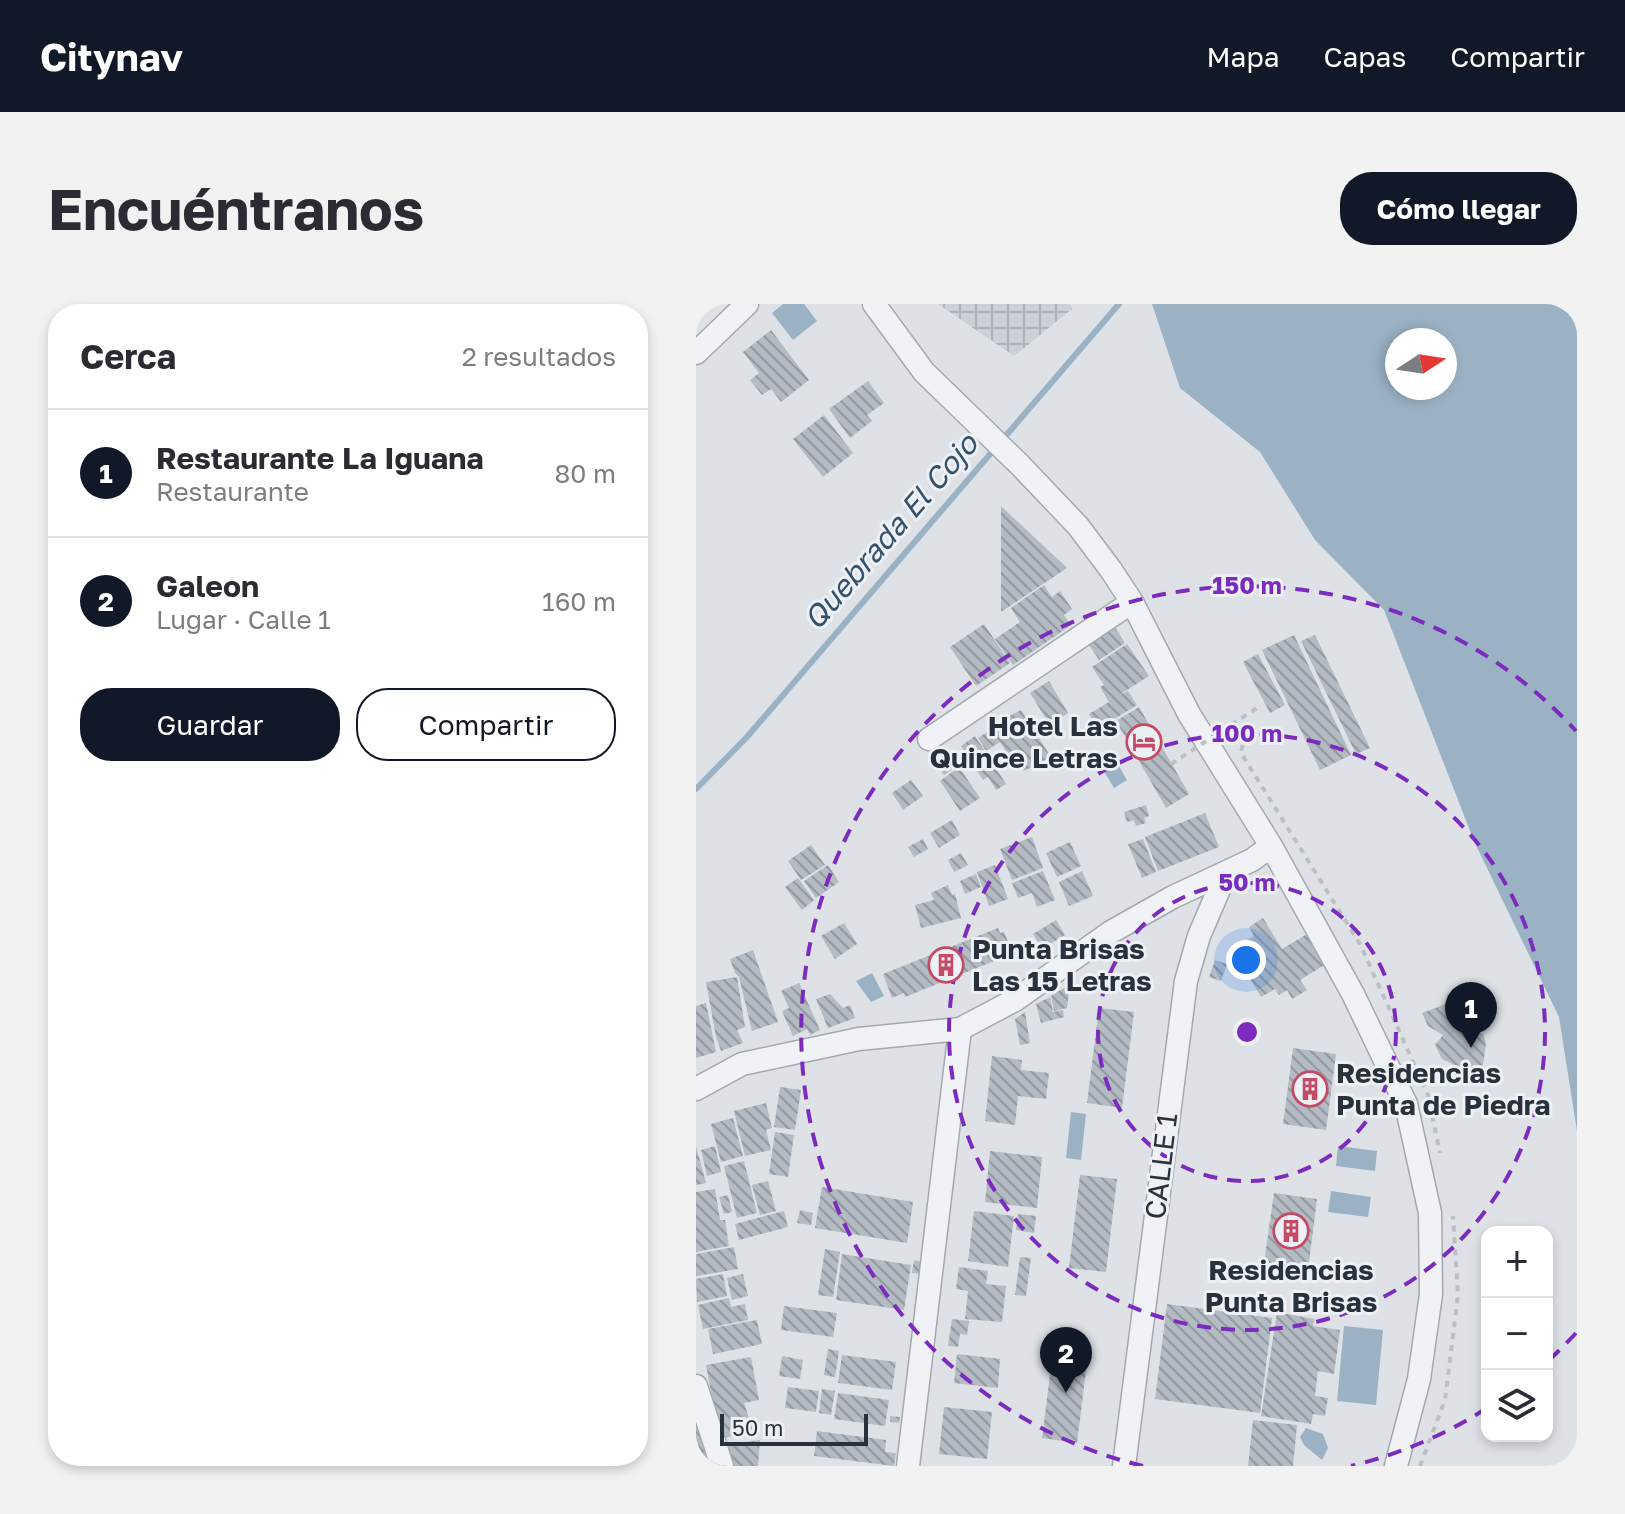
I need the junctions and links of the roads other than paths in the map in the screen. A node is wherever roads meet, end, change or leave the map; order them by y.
1 (747, 304) edge
2 (874, 304) edge
3 (696, 353) edge
4 (1132, 602) junction
5 (929, 739) dead end
6 (1271, 846) junction
7 (1226, 873) junction
8 (960, 1029) junction
9 (696, 1089) edge
10 (696, 1386) edge
11 (722, 1466) edge
12 (908, 1466) edge
13 (1124, 1466) edge
14 (1396, 1466) edge

1 - 3 street
2 - 4 street
4 - 5 street
4 - 6 street
6 - 7 street
6 - 14 street
7 - 8 street
7 - 13 street, CALLE 1
8 - 9 street
8 - 12 street
10 - 11 street

